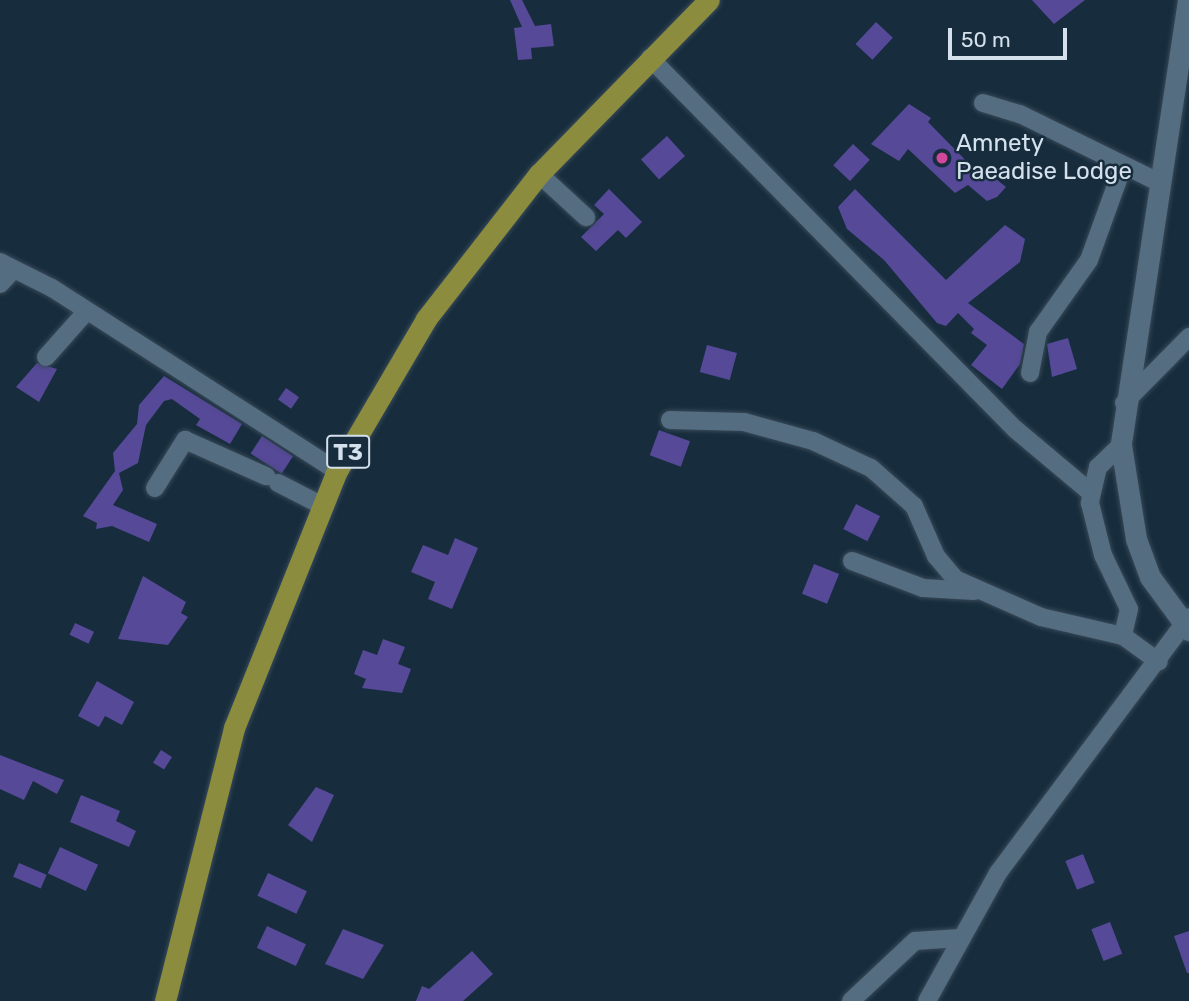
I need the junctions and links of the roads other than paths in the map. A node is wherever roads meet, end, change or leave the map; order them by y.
1 (709, 0) edge
2 (1188, 0) edge
3 (650, 58) junction
4 (983, 103) dead end
5 (1123, 166) junction
6 (539, 174) junction
7 (1160, 183) junction
8 (586, 217) dead end
9 (7, 266) edge
10 (0, 284) edge
11 (86, 312) junction
12 (1189, 337) edge
13 (46, 357) dead end
14 (1030, 373) dead end
15 (1124, 403) junction
16 (670, 420) dead end
17 (1121, 445) junction
18 (338, 471) junction
19 (155, 488) dead end
20 (1090, 492) junction
21 (320, 504) junction
22 (852, 561) dead end
23 (977, 591) junction
24 (1187, 624) edge
25 (1123, 636) junction
26 (1159, 663) junction
27 (959, 938) junction
28 (164, 1001) edge
29 (851, 1001) edge
30 (927, 1001) edge

1 - 3 highway, T3
2 - 7 main road
3 - 6 highway, T3
3 - 20 street
4 - 5 street
5 - 7 street
5 - 14 street
6 - 8 street
6 - 18 highway, T3
7 - 15 main road
9 - 10 street
9 - 11 street
11 - 13 street
11 - 18 street
12 - 15 street
15 - 17 main road
16 - 23 street
17 - 20 street
17 - 24 main road
18 - 21 highway, T3
19 - 21 street
20 - 25 street
21 - 28 highway, T3
22 - 23 street
23 - 25 street
24 - 26 street
25 - 26 street
26 - 27 street
27 - 29 street
27 - 30 street

